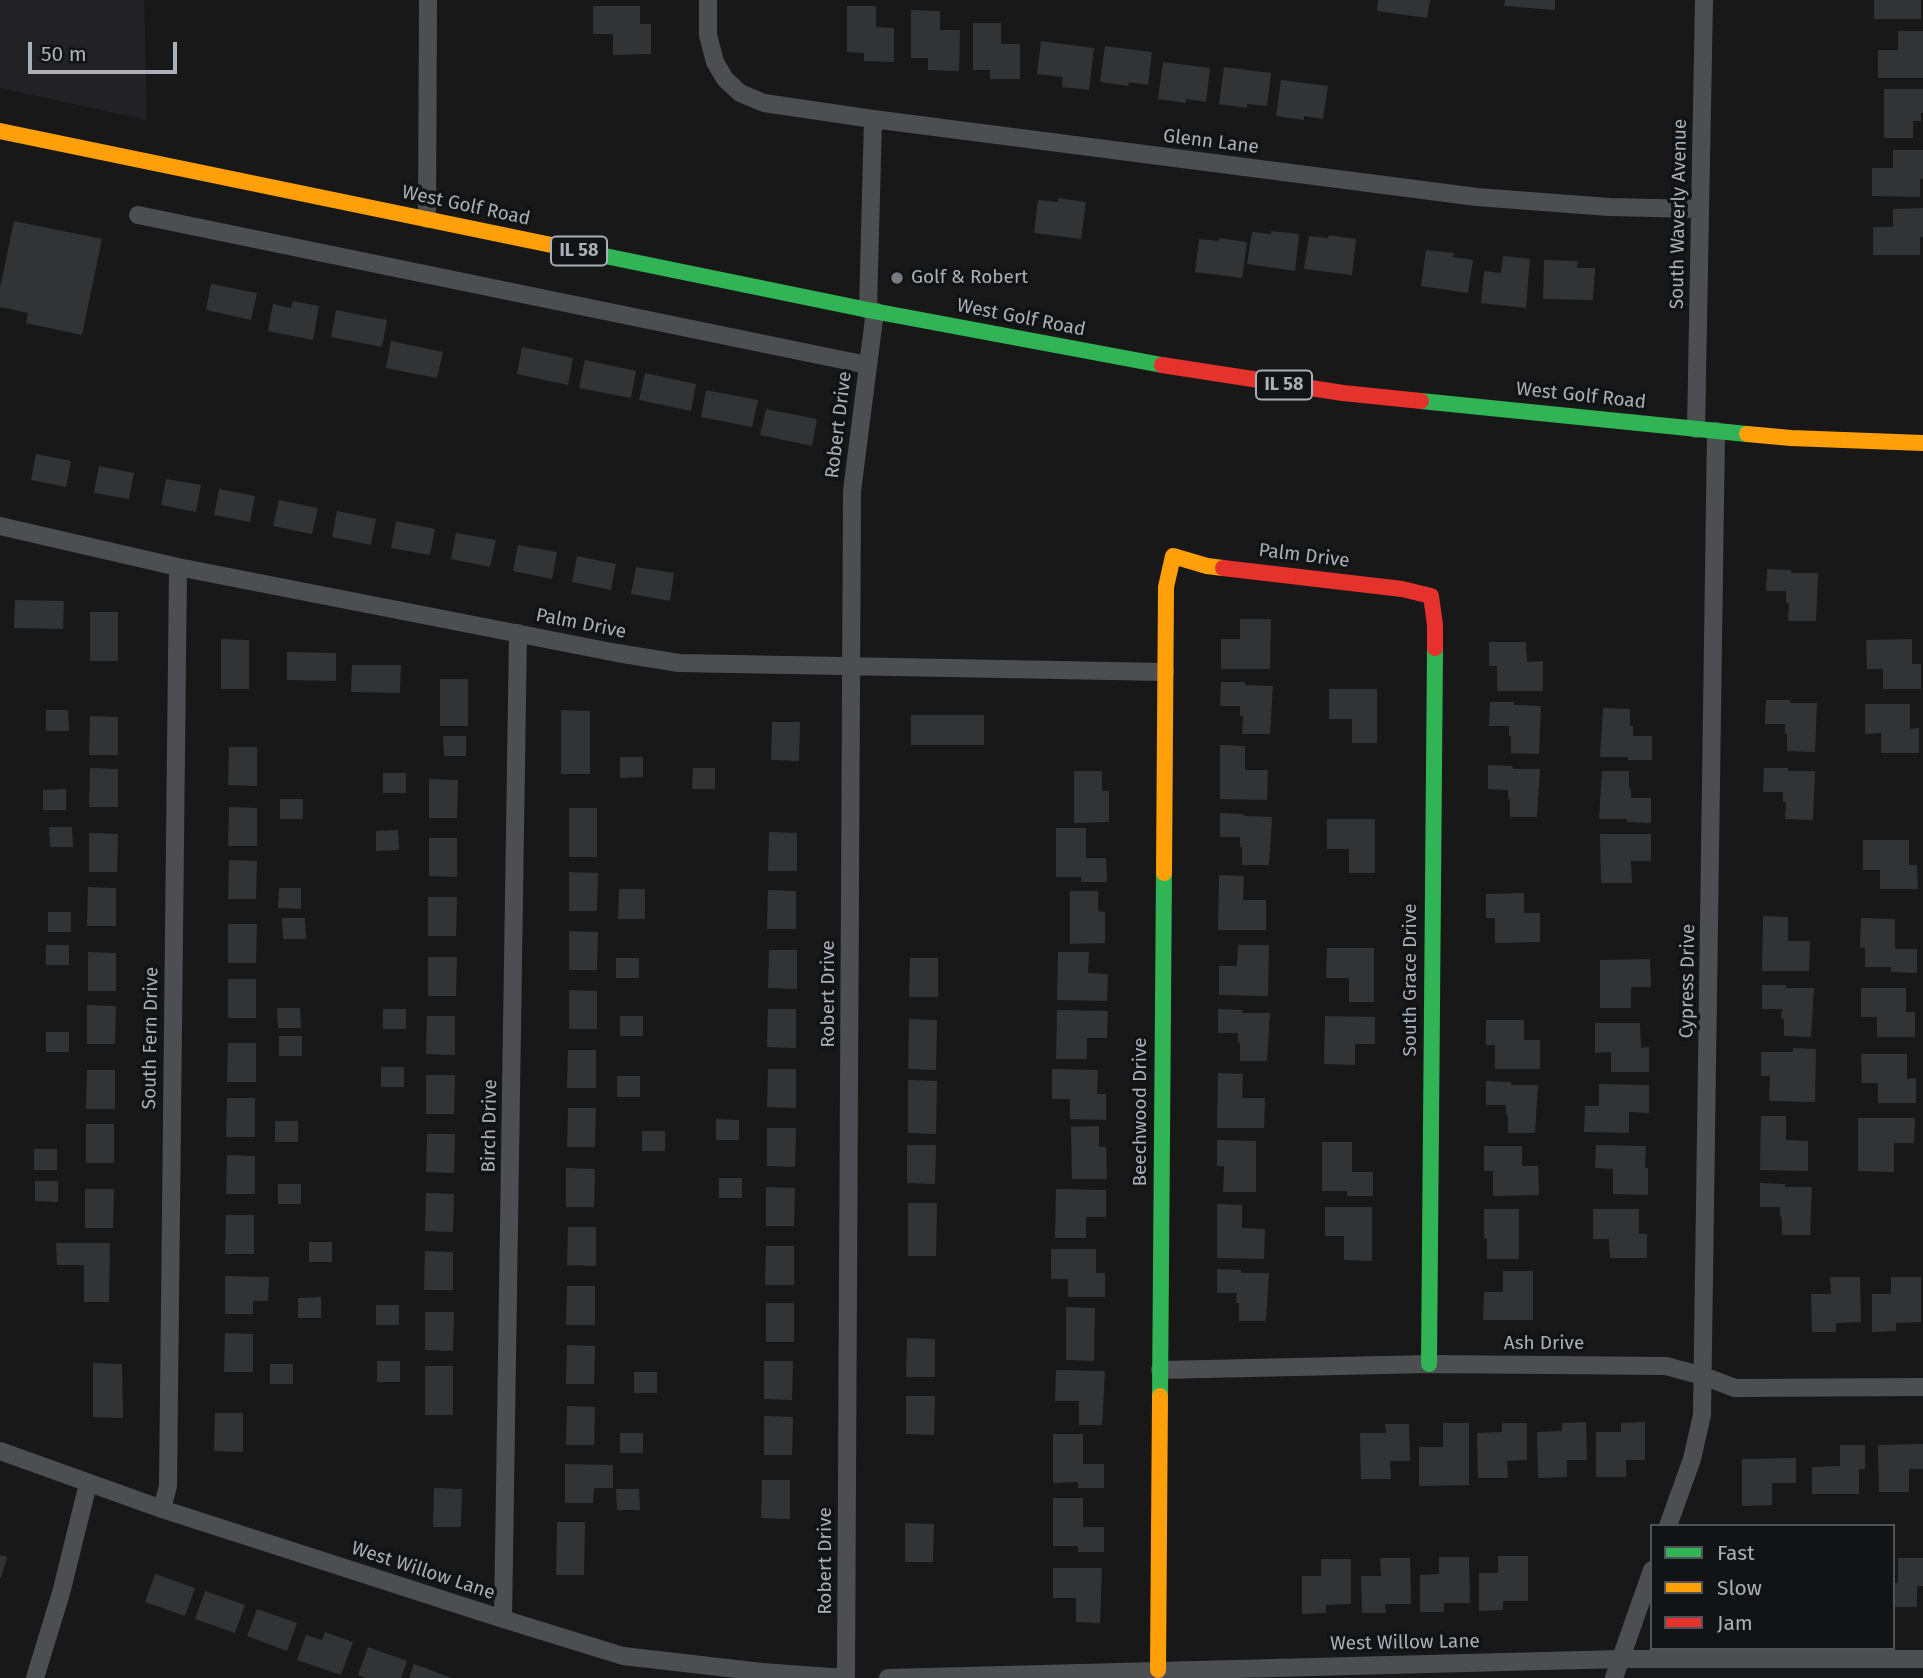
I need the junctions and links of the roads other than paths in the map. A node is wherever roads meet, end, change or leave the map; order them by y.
1 (428, 0) edge
2 (708, 0) edge
3 (1704, 0) edge
4 (873, 119) junction
5 (0, 131) edge
6 (1700, 209) junction
7 (138, 215) dead end
8 (427, 219) junction
9 (872, 311) junction
10 (867, 365) junction
11 (1696, 429) junction
12 (1716, 431) junction
13 (1923, 443) edge
14 (0, 526) edge
15 (1173, 556) joint
16 (178, 567) junction
17 (1431, 596) joint
18 (518, 633) junction
19 (851, 667) junction
20 (1165, 672) junction
21 (1429, 1364) junction
22 (1160, 1370) junction
23 (1703, 1376) junction
24 (1923, 1387) edge
25 (0, 1451) edge
26 (88, 1484) junction
27 (162, 1509) junction
28 (1669, 1524) edge
29 (1650, 1576) edge
30 (503, 1619) junction
31 (1621, 1659) junction
32 (1923, 1659) edge
33 (1158, 1670) junction
34 (35, 1678) edge
35 (846, 1678) edge
36 (888, 1678) edge
37 (1614, 1678) edge

1 - 8 street
2 - 4 street, Glenn Lane
3 - 6 street, South Waverly Avenue
4 - 6 street, Glenn Lane
4 - 9 street, Robert Drive
5 - 8 street, West Golf Road / IL 58
6 - 11 street, South Waverly Avenue
7 - 10 street
8 - 9 street, West Golf Road / IL 58
9 - 10 street, Robert Drive
9 - 11 street, West Golf Road / IL 58
10 - 19 street, Robert Drive
11 - 12 street, West Golf Road / IL 58
12 - 13 street, West Golf Road / IL 58
12 - 23 street, Cypress Drive
14 - 16 street, Palm Drive
15 - 17 street, Palm Drive
15 - 20 street, Beechwood Drive
16 - 18 street, Palm Drive
16 - 27 street, South Fern Drive
17 - 21 street, South Grace Drive
18 - 19 street, Palm Drive
18 - 30 street, Birch Drive
19 - 20 street, Palm Drive
19 - 35 street, Robert Drive
20 - 22 street, Beechwood Drive
21 - 22 street, Ash Drive
21 - 23 street, Ash Drive
22 - 33 street, Beechwood Drive
23 - 24 street, Ash Drive
23 - 28 street, Cypress Drive
25 - 26 street, West Willow Lane
26 - 27 street, West Willow Lane
26 - 34 street
27 - 30 street, West Willow Lane
29 - 31 street
30 - 35 street, West Willow Lane
31 - 32 street, West Willow Lane
31 - 33 street, West Willow Lane
31 - 37 street
33 - 36 street, West Willow Lane

